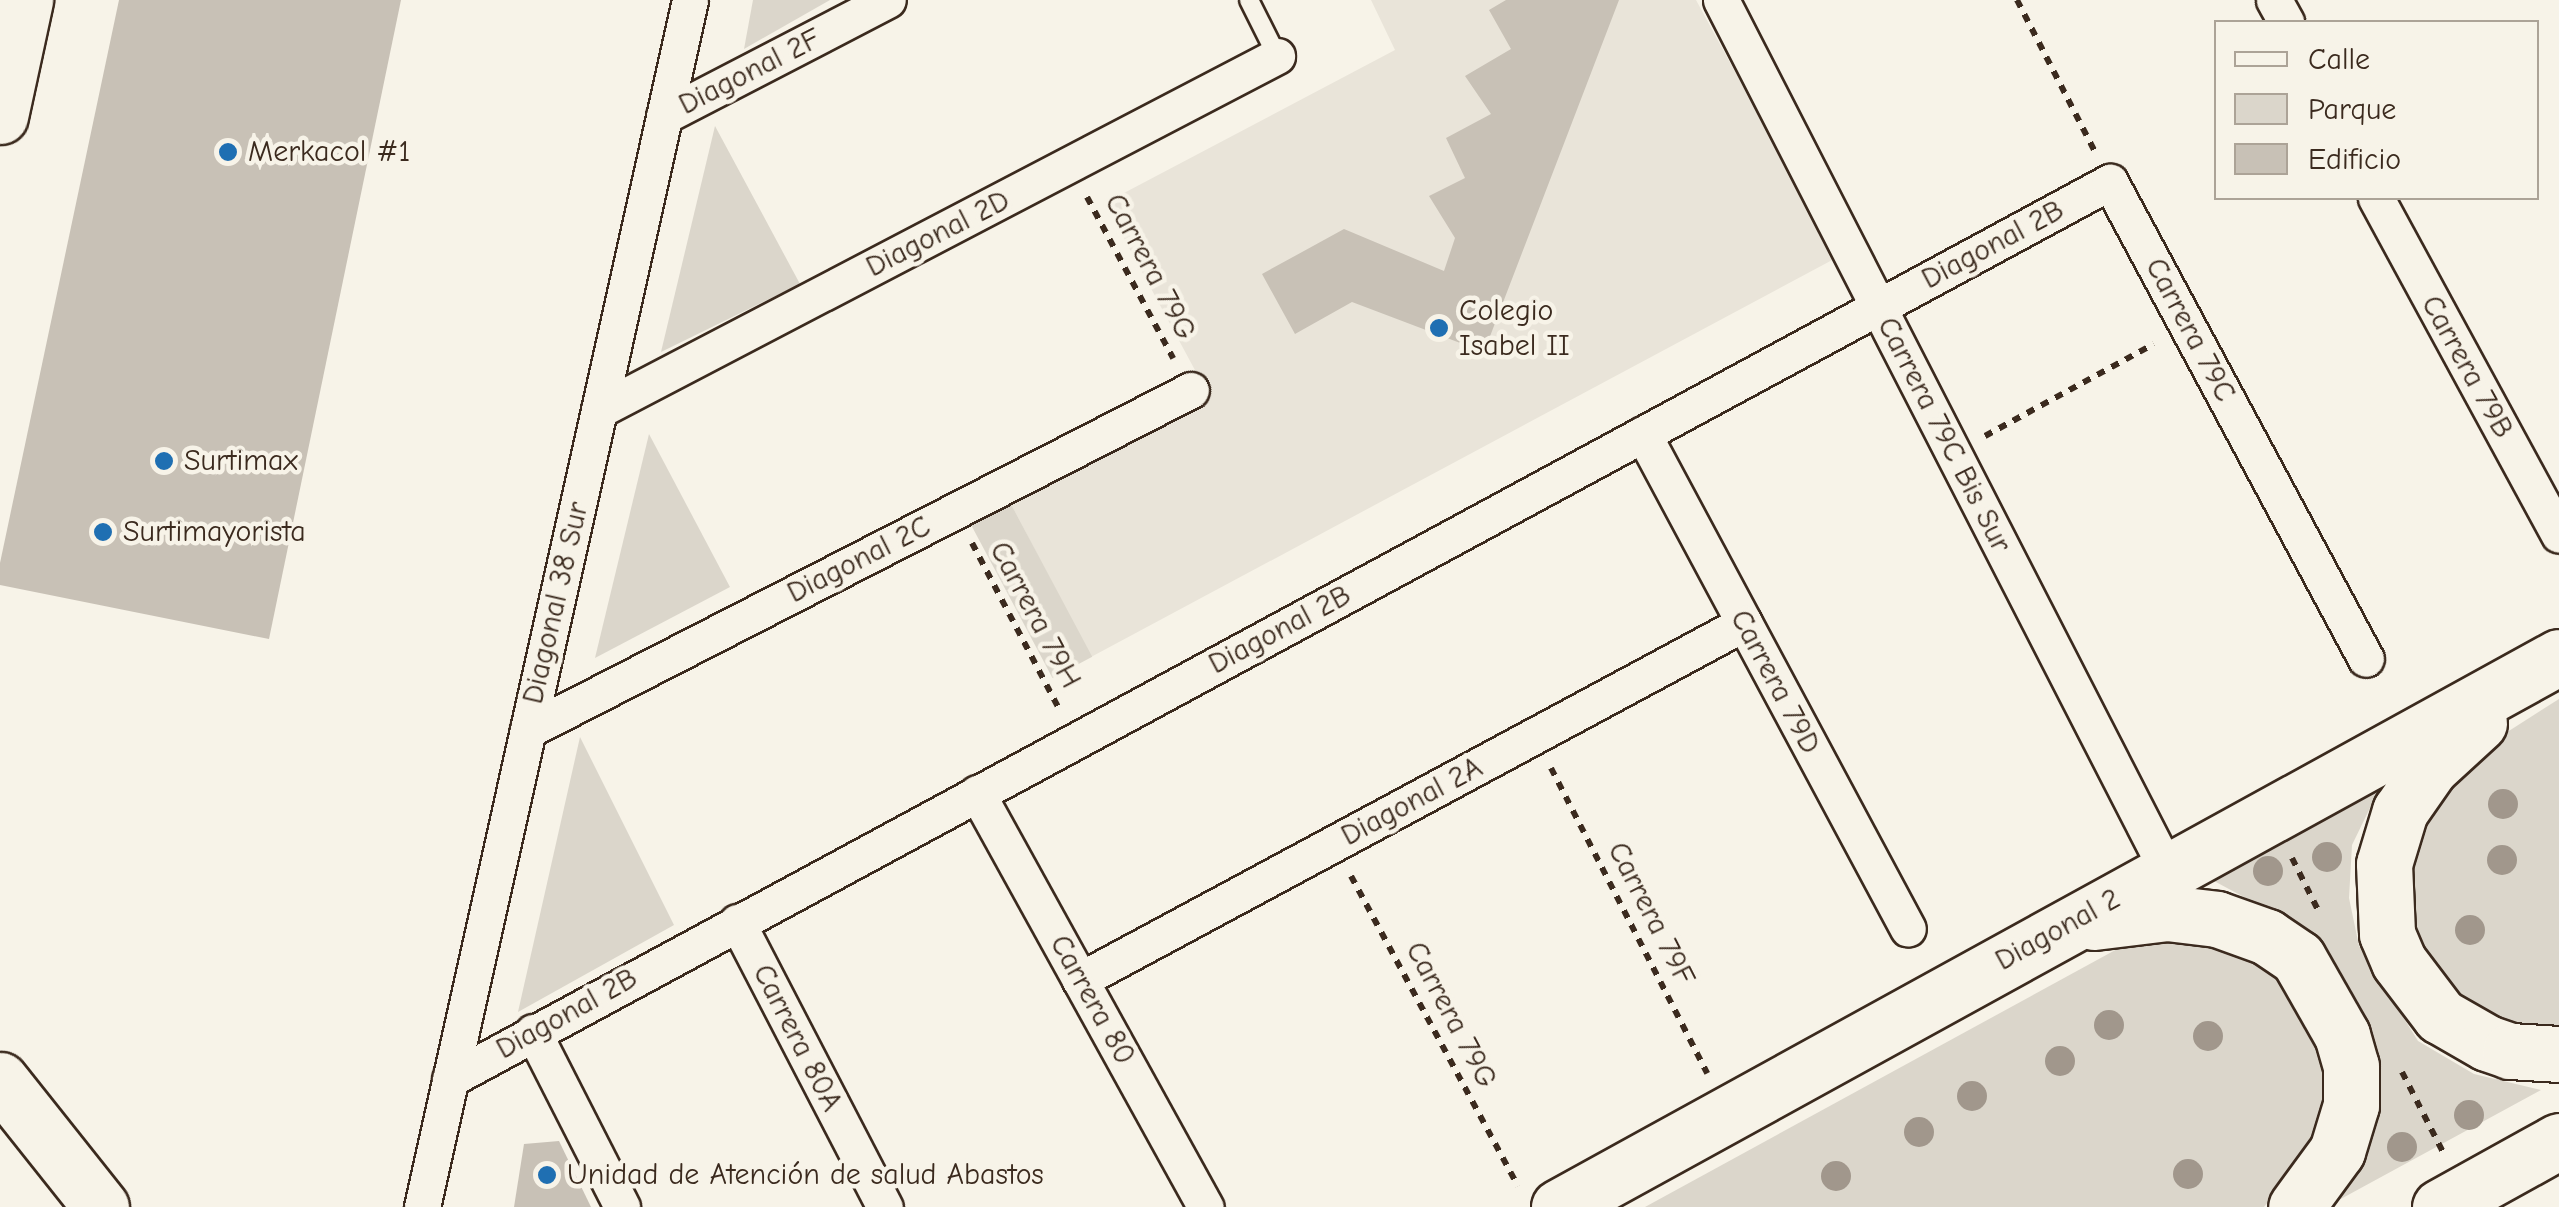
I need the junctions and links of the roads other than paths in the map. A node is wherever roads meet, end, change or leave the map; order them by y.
1 (25, 0) edge
2 (690, 0) edge
3 (888, 0) edge
4 (1249, 0) edge
5 (1720, 0) edge
6 (1277, 56) joint
7 (0, 116) edge
8 (664, 116) junction
9 (2110, 182) joint
10 (2377, 200) edge
11 (1878, 307) junction
12 (1190, 390) road end
13 (598, 410) junction
14 (1643, 434) junction
15 (2559, 536) edge
16 (1744, 623) junction
17 (2559, 658) edge
18 (2366, 659) dead end
19 (528, 730) junction
20 (977, 793) junction
21 (2167, 870) junction
22 (738, 922) junction
23 (1908, 929) dead end
24 (2060, 929) junction
25 (1080, 980) junction
26 (533, 1032) junction
27 (2559, 1054) edge
28 (450, 1079) junction
29 (0, 1080) edge
30 (2559, 1141) edge
31 (1540, 1201) edge
32 (100, 1207) edge
33 (422, 1207) edge
34 (622, 1207) edge
35 (884, 1207) edge
36 (1206, 1207) edge
37 (2296, 1207) edge
38 (2440, 1207) edge

1 - 7 main road
2 - 8 street, Diagonal 38 Sur
3 - 8 street, Diagonal 2F
4 - 6 lane
5 - 11 street, Carrera 79C Bis Sur
6 - 13 street, Diagonal 2D
8 - 13 street, Diagonal 38 Sur
9 - 11 street, Diagonal 2B
9 - 18 street, Carrera 79C
10 - 15 street, Carrera 79B
11 - 14 street, Diagonal 2B
11 - 21 street, Carrera 79C Bis Sur
12 - 19 street, Diagonal 2C
13 - 19 street, Diagonal 38 Sur
14 - 16 street, Carrera 79D
14 - 20 street, Diagonal 2B
16 - 23 street, Carrera 79D
16 - 25 street, Diagonal 2A
17 - 21 main road, Diagonal 2
17 - 27 main road
19 - 28 street, Diagonal 38 Sur
20 - 22 street, Diagonal 2B
20 - 25 street, Carrera 80
21 - 24 main road, Diagonal 2
22 - 26 street, Diagonal 2B
22 - 35 street, Carrera 80A
24 - 31 main road, Diagonal 2
24 - 37 main road
25 - 36 street, Carrera 80
26 - 28 street, Diagonal 2B
26 - 34 street
28 - 33 street, Diagonal 38 Sur
29 - 32 main road
30 - 38 main road

